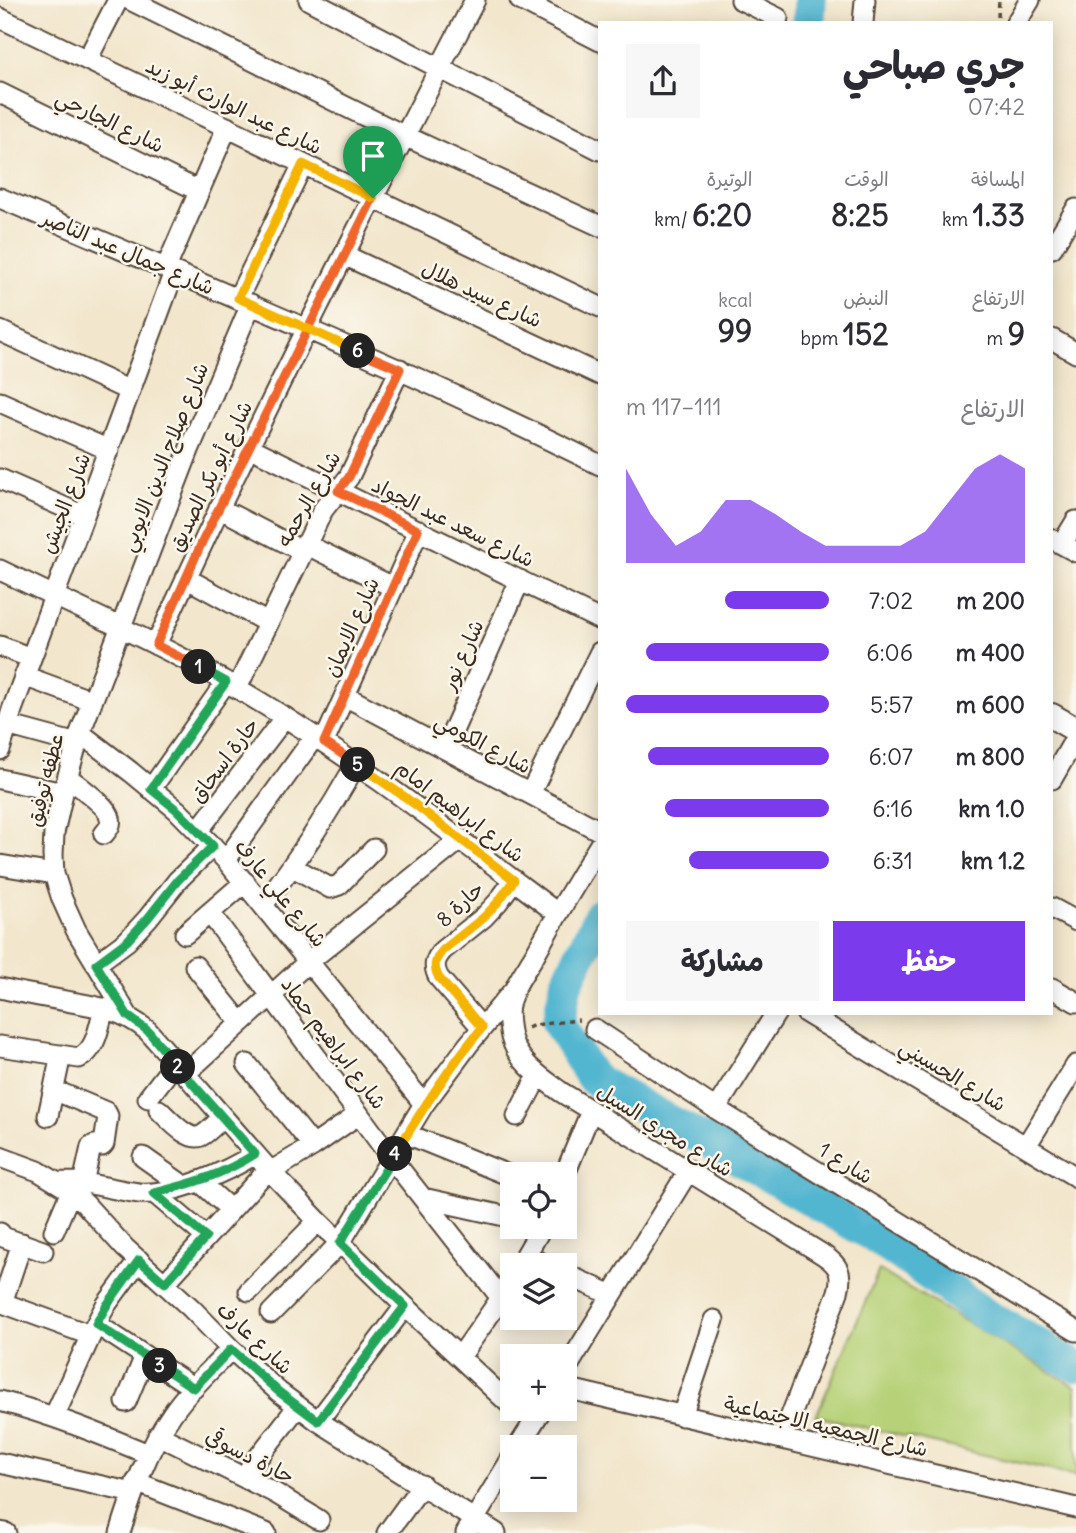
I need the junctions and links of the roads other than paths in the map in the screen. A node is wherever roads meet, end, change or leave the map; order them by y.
1 (5, 0) edge
2 (118, 0) edge
3 (130, 0) edge
4 (309, 0) edge
5 (475, 0) edge
6 (520, 0) edge
7 (741, 0) edge
8 (865, 0) edge
9 (1030, 0) edge
10 (0, 9) edge
11 (778, 14) edge
12 (0, 19) edge
13 (863, 21) edge
14 (1017, 21) edge
15 (598, 40) edge
16 (87, 60) junction
17 (439, 68) junction
18 (0, 93) edge
19 (227, 127) junction
20 (405, 136) junction
21 (598, 149) edge
22 (303, 164) junction
23 (199, 191) junction
24 (0, 198) edge
25 (373, 198) junction
26 (1076, 208) edge
27 (598, 225) edge
28 (1053, 246) edge
29 (344, 255) junction
30 (170, 270) junction
31 (245, 301) junction
32 (598, 306) edge
33 (307, 328) junction
34 (0, 331) edge
35 (1053, 340) edge
36 (1076, 353) edge
37 (400, 369) junction
38 (598, 374) edge
39 (130, 391) junction
40 (0, 402) edge
41 (249, 447) junction
42 (108, 450) junction
43 (598, 464) edge
44 (0, 479) edge
45 (338, 491) junction
46 (219, 508) junction
47 (85, 516) junction
48 (1076, 521) edge
49 (418, 530) junction
50 (1063, 545) edge
51 (304, 547) junction
52 (0, 570) edge
53 (186, 578) junction
54 (520, 580) junction
55 (393, 587) junction
56 (54, 596) junction
57 (598, 619) edge
58 (268, 622) junction
59 (120, 627) junction
60 (156, 645) junction
61 (0, 646) edge
62 (598, 656) edge
63 (27, 667) junction
64 (232, 685) junction
65 (345, 696) junction
66 (92, 701) junction
67 (285, 717) junction
68 (1053, 717) edge
69 (7, 725) junction
70 (1076, 730) edge
71 (1076, 737) edge
72 (78, 739) junction
73 (320, 739) junction
74 (445, 749) junction
75 (0, 750) edge
76 (356, 764) junction
77 (1053, 777) edge
78 (0, 779) edge
79 (65, 785) junction
80 (151, 789) junction
81 (530, 794) junction
82 (598, 830) edge
83 (198, 831) junction
84 (104, 834) dead end
85 (461, 839) junction
86 (598, 847) edge
87 (374, 849) dead end
88 (219, 853) junction
89 (0, 865) edge
90 (293, 867) junction
91 (54, 874) junction
92 (514, 880) junction
93 (245, 882) junction
94 (263, 905) junction
95 (1053, 909) edge
96 (209, 913) junction
97 (557, 914) junction
98 (1076, 921) edge
99 (185, 934) dead end
100 (308, 962) junction
101 (96, 964) junction
102 (195, 966) dead end
103 (0, 988) edge
104 (515, 988) junction
105 (1053, 989) edge
106 (271, 996) junction
107 (1076, 1002) edge
108 (104, 1008) junction
109 (775, 1015) edge
110 (809, 1015) edge
111 (128, 1016) junction
112 (241, 1023) junction
113 (482, 1028) junction
114 (595, 1029) dead end
115 (0, 1046) edge
116 (61, 1055) junction
117 (247, 1064) dead end
118 (1076, 1065) edge
119 (180, 1068) junction
120 (538, 1076) junction
121 (54, 1090) junction
122 (424, 1104) junction
123 (716, 1109) junction
124 (591, 1111) junction
125 (359, 1114) junction
126 (48, 1116) dead end
127 (517, 1116) dead end
128 (223, 1117) junction
129 (407, 1134) junction
130 (313, 1146) junction
131 (1026, 1146) junction
132 (255, 1154) junction
133 (0, 1157) edge
134 (143, 1157) dead end
135 (392, 1159) junction
136 (570, 1162) edge
137 (689, 1170) junction
138 (270, 1171) junction
139 (500, 1172) edge
140 (1076, 1177) edge
141 (192, 1183) junction
142 (71, 1185) junction
143 (154, 1193) junction
144 (423, 1198) junction
145 (231, 1210) junction
146 (500, 1215) edge
147 (0, 1219) edge
148 (318, 1221) junction
149 (54, 1230) dead end
150 (0, 1232) edge
151 (206, 1237) junction
152 (340, 1243) junction
153 (22, 1244) junction
154 (43, 1251) dead end
155 (139, 1260) junction
156 (577, 1279) edge
157 (165, 1283) junction
158 (248, 1292) dead end
159 (612, 1295) junction
160 (500, 1297) edge
161 (500, 1299) edge
162 (1, 1303) edge
163 (405, 1306) junction
164 (271, 1313) dead end
165 (714, 1320) dead end
166 (93, 1329) junction
167 (1076, 1331) edge
168 (231, 1349) junction
169 (577, 1352) edge
170 (145, 1356) junction
171 (460, 1357) junction
172 (194, 1388) junction
173 (577, 1391) edge
174 (500, 1395) edge
175 (0, 1401) edge
176 (126, 1402) dead end
177 (298, 1406) junction
178 (682, 1416) junction
179 (54, 1417) junction
180 (318, 1421) junction
181 (158, 1435) junction
182 (782, 1439) junction
183 (148, 1454) junction
184 (0, 1464) edge
185 (243, 1477) junction
186 (500, 1477) edge
187 (422, 1485) junction
188 (135, 1487) junction
189 (1076, 1508) edge
190 (319, 1520) dead end
191 (470, 1526) edge
192 (0, 1532) edge
193 (6, 1533) edge
194 (120, 1533) edge
195 (266, 1533) edge
196 (387, 1533) edge
197 (496, 1533) edge

1 - 10 street
2 - 16 street
3 - 20 street
4 - 17 street
5 - 17 street, شارع أبو بكر الصديق
6 - 15 street
7 - 11 street
8 - 13 street
9 - 14 street
12 - 16 street, شارع عبد الوارث أبو زيد
16 - 19 street, شارع عبد الوارث أبو زيد
17 - 20 street, شارع أبو بكر الصديق
17 - 21 street
18 - 23 street, شارع الجارحي
19 - 22 street, شارع عبد الوارث أبو زيد
19 - 23 street, شارع الجيش
20 - 25 street, شارع أبو بكر الصديق
20 - 27 street
22 - 25 street, شارع عبد الوارث أبو زيد
22 - 31 street, شارع صلاح الدين الايوبي
23 - 30 street, شارع الجيش
24 - 30 street, شارع جمال عبد الناصر
25 - 29 street, شارع أبو بكر الصديق
25 - 32 street, شارع عبد الوارث أبو زيد
26 - 28 street
29 - 33 street, شارع أبو بكر الصديق
29 - 38 street, شارع سيد هلال
30 - 31 street, شارع جمال عبد الناصر
30 - 39 street, شارع الجيش
31 - 33 street, شارع جمال عبد الناصر
31 - 59 street, شارع صلاح الدين الايوبي
33 - 37 street, شارع جمال عبد الناصر
33 - 41 street, شارع أبو بكر الصديق
34 - 39 street
35 - 36 street
37 - 43 street, شارع جمال عبد الناصر
37 - 45 street, شارع الرحمه
39 - 42 street, شارع الجيش
40 - 42 street
41 - 45 street, شارع سعد عبد الجواد
41 - 46 street, شارع أبو بكر الصديق
42 - 47 street, شارع الجيش
44 - 47 street
45 - 49 street, شارع سعد عبد الجواد
45 - 51 street, شارع الرحمه
46 - 51 street
46 - 53 street, شارع أبو بكر الصديق
47 - 56 street, شارع الجيش
48 - 50 street
49 - 54 street, شارع سعد عبد الجواد
49 - 55 street, شارع الايمان
51 - 55 street
51 - 58 street, شارع الرحمه
52 - 56 street, شارع ابراهيم امام
53 - 58 street
53 - 60 street, شارع أبو بكر الصديق
54 - 57 street, شارع سعد عبد الجواد
54 - 74 street, شارع نور
55 - 65 street, شارع الايمان
56 - 59 street, شارع ابراهيم امام
56 - 63 street, شارع الجيش
58 - 64 street, شارع الرحمه
59 - 60 street, شارع ابراهيم امام
59 - 66 street, عطفه توفيق
60 - 64 street, شارع ابراهيم امام
61 - 63 street
62 - 81 street
63 - 66 street
63 - 69 street, شارع الجيش
64 - 67 street, شارع ابراهيم امام
64 - 80 street, شارع الرحمه
65 - 73 street, شارع الايمان
65 - 74 street, شارع الكومي
66 - 72 street, عطفه توفيق
67 - 73 street, شارع ابراهيم امام
67 - 83 street, حارة اسحاق
68 - 70 street
69 - 72 street, شارع علي عارف
69 - 75 street, شارع الجيش
71 - 77 street
72 - 79 street, عطفه توفيق
72 - 80 street, شارع علي عارف
73 - 76 street, شارع ابراهيم امام
73 - 88 street, شارع الايمان
74 - 81 street, شارع الكومي
76 - 85 street, شارع ابراهيم امام
76 - 90 street
78 - 79 street
79 - 84 street
79 - 91 street, عطفه توفيق
80 - 83 street, شارع علي عارف
81 - 82 street, شارع الكومي
83 - 88 street, شارع علي عارف
85 - 92 street, شارع ابراهيم امام
85 - 100 street
86 - 97 street, شارع مجري السيل
87 - 90 street
88 - 93 street, شارع علي عارف
88 - 101 street, شارع الايمان
89 - 91 street
90 - 94 street
91 - 101 street, عطفه توفيق
92 - 97 street, شارع ابراهيم امام
92 - 113 street, حارة 8
93 - 94 street, شارع علي عارف
93 - 96 street
94 - 100 street, شارع علي عارف
95 - 98 street
96 - 99 street
96 - 106 street, شارع ابراهيم حماد
97 - 104 street, شارع مجري السيل
100 - 106 street
100 - 122 street, شارع علي عارف
101 - 111 street, عطفه توفيق
102 - 112 street
103 - 108 street
104 - 113 street
104 - 120 street, شارع مجري السيل
105 - 107 street
106 - 112 street
106 - 125 street, شارع ابراهيم حماد
108 - 111 street
108 - 116 street
109 - 123 street
110 - 131 street, شارع الحسيني
111 - 119 street
112 - 119 street
113 - 122 street
114 - 123 street, شارع 1
115 - 116 street
116 - 121 street
117 - 130 street
118 - 131 street
119 - 128 street
119 - 128 street
120 - 124 street, شارع مجري السيل
120 - 127 street
121 - 126 street
121 - 142 street
122 - 129 street
123 - 167 street, شارع 1
124 - 136 street
124 - 137 street, شارع مجري السيل
125 - 130 street
125 - 135 street, شارع ابراهيم حماد
128 - 132 street
129 - 135 street
129 - 139 street
130 - 138 street
131 - 140 street, شارع الحسيني
132 - 138 street
132 - 141 street
133 - 142 street, شارع عارف
134 - 141 street
135 - 144 street, شارع ابراهيم حماد
135 - 152 street
137 - 159 street
137 - 182 street, شارع مجري السيل
138 - 145 street
138 - 148 street
141 - 143 street
141 - 145 street
142 - 143 street
142 - 149 street
142 - 155 street, شارع عارف
143 - 151 street
144 - 146 street
144 - 160 street, شارع ابراهيم حماد
145 - 151 street
147 - 150 street
148 - 152 street
148 - 158 street
150 - 153 street
151 - 157 street
152 - 163 street
152 - 164 street
153 - 154 street
153 - 162 street
155 - 157 street, شارع عارف
155 - 166 street
156 - 159 street
157 - 168 street, شارع عارف
159 - 169 street
161 - 171 street
162 - 166 street
163 - 171 street
163 - 180 street
165 - 178 street
166 - 170 street
166 - 179 street
168 - 172 street
168 - 177 street, شارع عارف
170 - 172 street
170 - 176 street
171 - 174 street
172 - 181 street
173 - 178 street, شارع الجمعيه الاجتماعية
175 - 179 street
177 - 180 street, شارع عارف
177 - 185 street
178 - 182 street, شارع الجمعيه الاجتماعية
179 - 183 street
180 - 187 street, شارع عارف
181 - 183 street
181 - 185 street, حارة دسوقي
182 - 189 street, شارع الجمعيه الاجتماعية
183 - 188 street
184 - 188 street
185 - 190 street, حارة دسوقي
186 - 191 street
187 - 191 street, شارع عارف
187 - 196 street
188 - 194 street
188 - 195 street
191 - 197 street, شارع عارف
192 - 193 street

